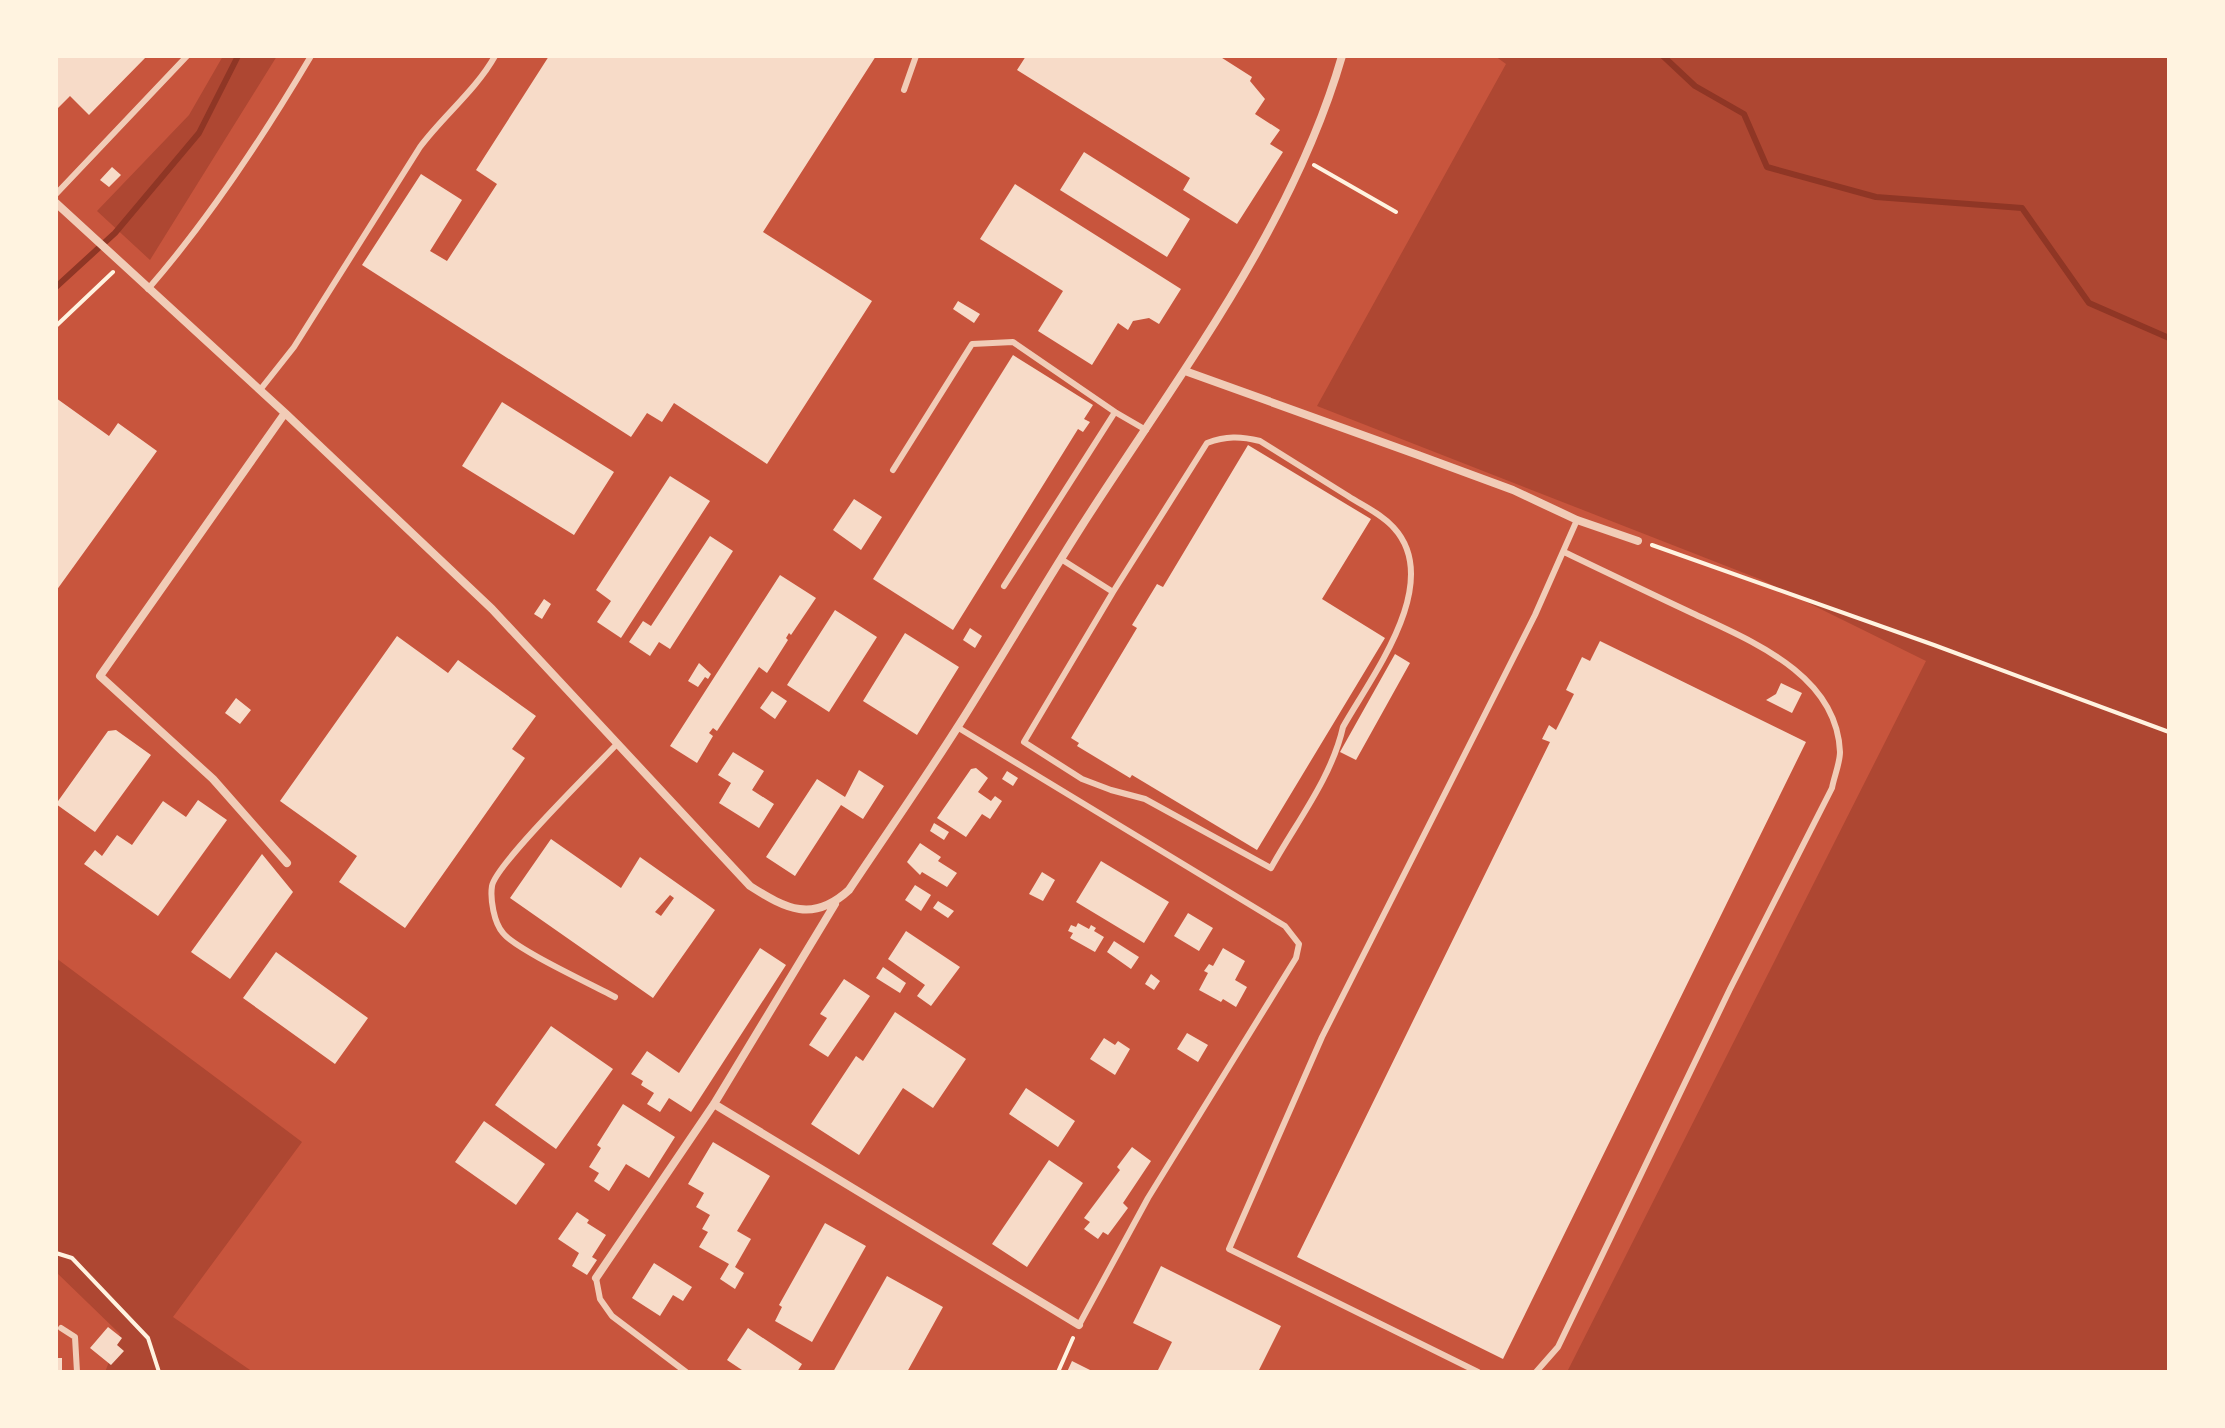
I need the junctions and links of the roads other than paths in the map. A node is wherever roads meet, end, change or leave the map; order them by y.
1 (187, 56) edge
2 (311, 56) edge
3 (495, 56) edge
4 (916, 56) edge
5 (1342, 56) edge
6 (904, 90) dead end
7 (56, 194) edge
8 (56, 203) edge
9 (148, 289) junction
10 (1185, 371) junction
11 (260, 390) junction
12 (1115, 412) junction
13 (285, 413) junction
14 (1146, 430) junction
15 (893, 470) dead end
16 (1577, 520) junction
17 (1638, 541) road end
18 (1564, 552) junction
19 (1061, 559) junction
20 (1004, 586) dead end
21 (1113, 592) junction
22 (957, 727) junction
23 (617, 744) junction
24 (287, 863) dead end
25 (835, 903) junction
26 (615, 997) dead end
27 (714, 1104) junction
28 (596, 1278) joint
29 (1079, 1325) joint
30 (61, 1328) dead end
31 (77, 1372) edge
32 (686, 1372) edge
33 (1478, 1372) edge
34 (1536, 1372) edge

1 - 7 lane
2 - 9 lane
3 - 11 lane
4 - 6 lane
5 - 10 street
8 - 9 street
9 - 11 street
10 - 14 street
10 - 16 street
11 - 13 street
12 - 14 lane
12 - 15 lane
12 - 20 lane
13 - 23 street
13 - 24 street
14 - 19 street
16 - 17 street
16 - 18 lane
18 - 33 lane
18 - 34 lane
19 - 21 lane
19 - 22 street
21 - 21 lane
22 - 25 street
22 - 29 lane
23 - 25 street
23 - 26 lane
25 - 27 street
27 - 28 street
27 - 29 street
28 - 32 lane
30 - 31 lane

